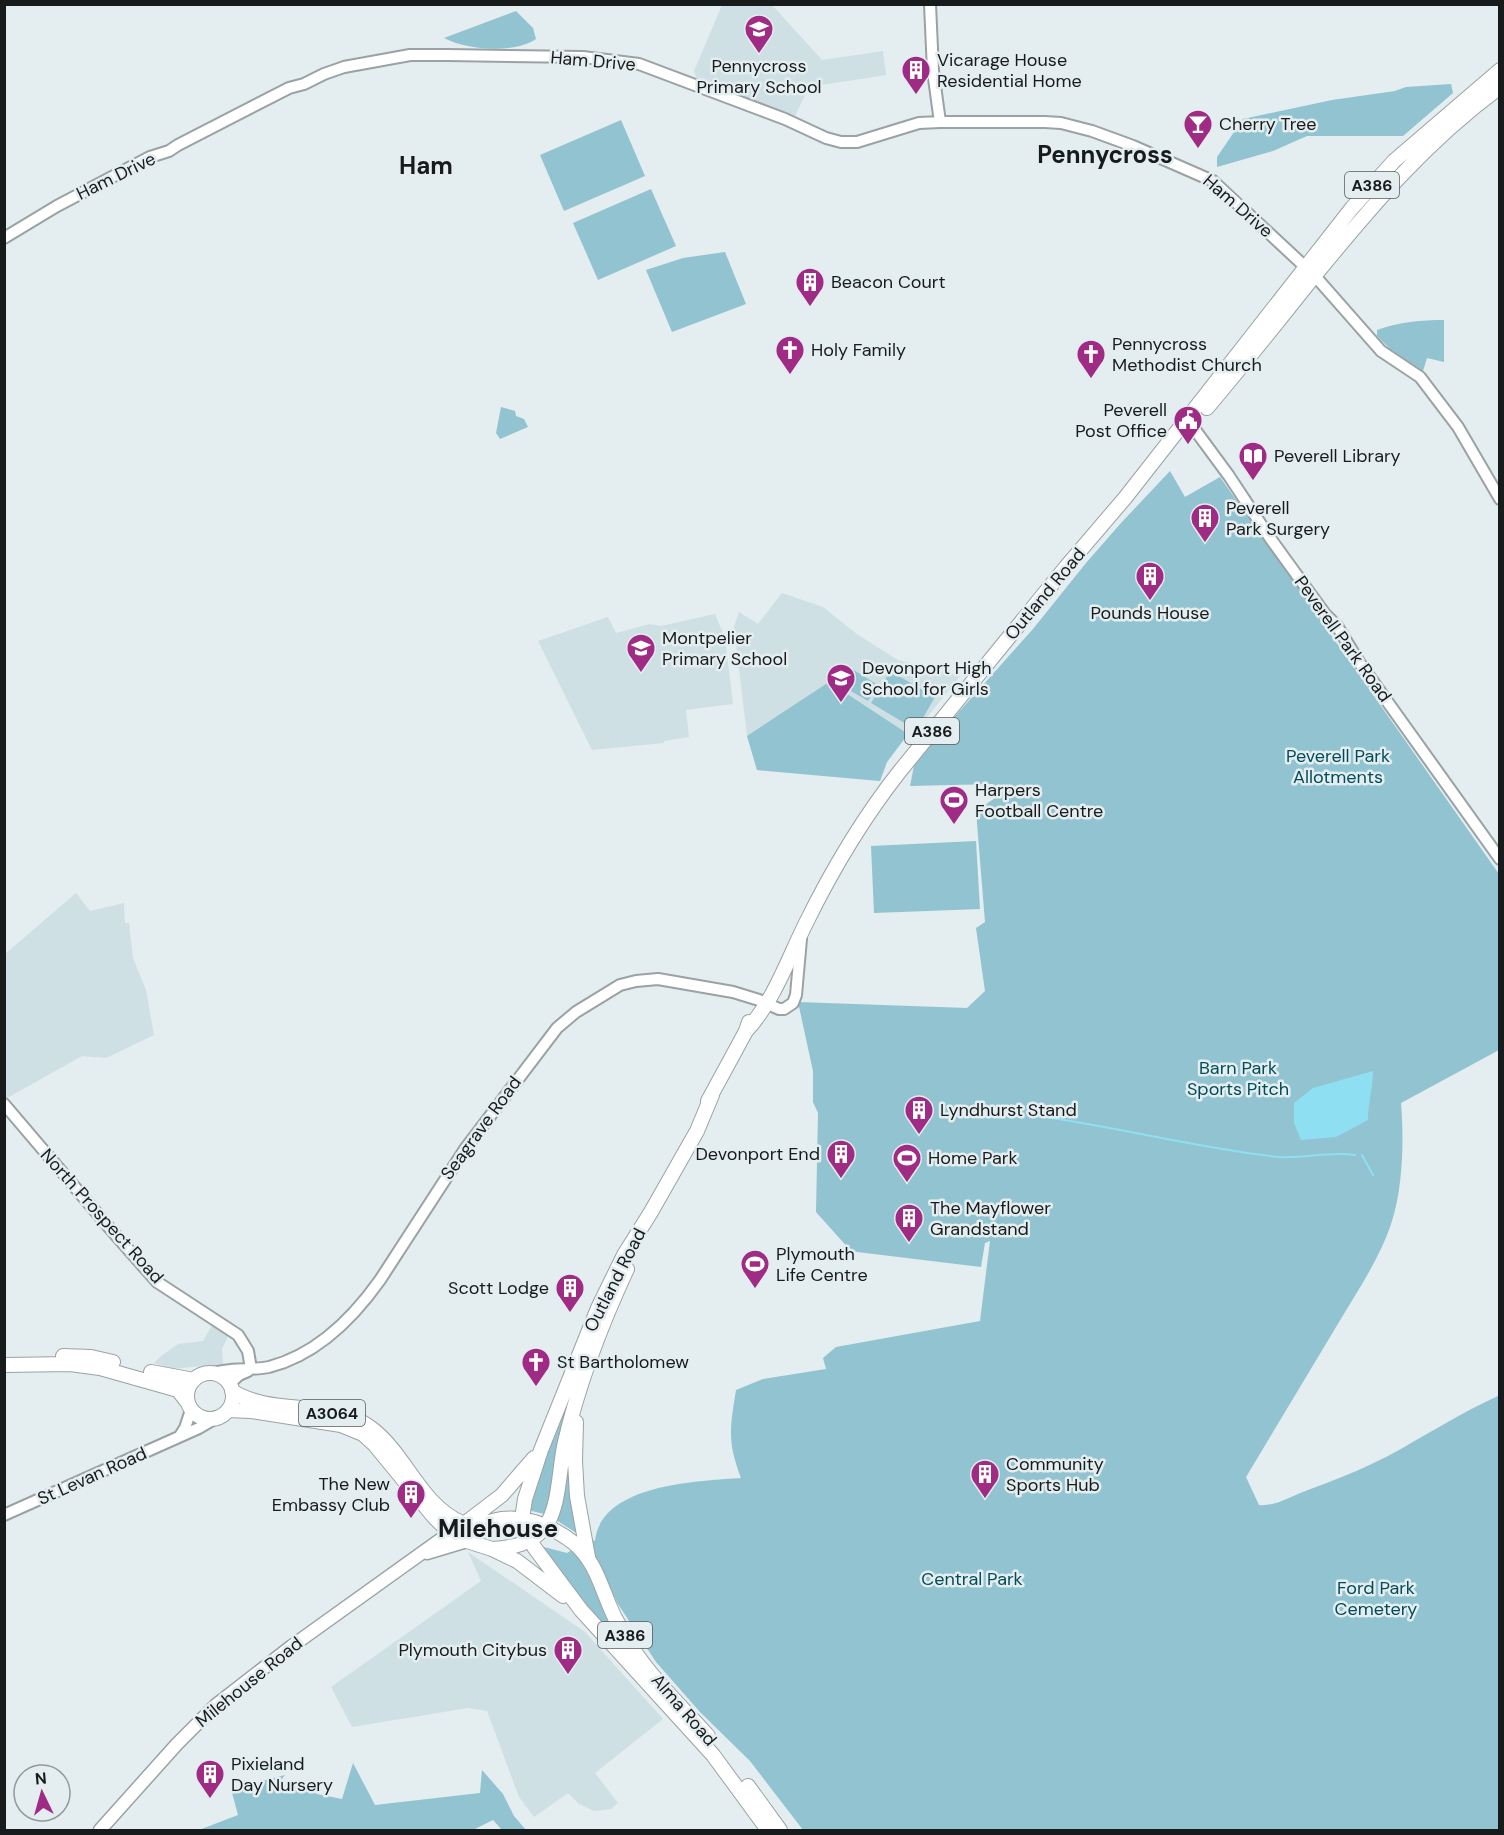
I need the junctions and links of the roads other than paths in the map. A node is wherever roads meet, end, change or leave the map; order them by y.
1 (930, 4) edge
2 (1500, 70) edge
3 (1500, 87) edge
4 (940, 122) junction
5 (4, 238) edge
6 (1310, 272) junction
7 (1190, 423) junction
8 (1500, 499) edge
9 (1500, 859) edge
10 (801, 932) junction
11 (762, 1002) junction
12 (4, 1104) edge
13 (651, 1212) junction
14 (4, 1356) edge
15 (4, 1365) edge
16 (251, 1369) junction
17 (209, 1374) junction
18 (194, 1380) junction
19 (230, 1388) junction
20 (576, 1404) junction
21 (189, 1407) junction
22 (222, 1414) junction
23 (179, 1436) junction
24 (541, 1450) junction
25 (4, 1515) edge
26 (522, 1520) junction
27 (464, 1524) junction
28 (546, 1526) junction
29 (449, 1532) junction
30 (530, 1540) junction
31 (467, 1541) junction
32 (492, 1549) junction
33 (417, 1556) junction
34 (588, 1557) junction
35 (581, 1610) junction
36 (100, 1830) edge
37 (768, 1830) edge
38 (780, 1830) edge

1 - 4 street
2 - 6 main road, Outland Road / A386
3 - 6 main road, Outland Road / A386
4 - 5 street, Ham Drive
4 - 6 street, Ham Drive
6 - 7 main road, Outland Road / A386
6 - 8 street, Ham Drive
7 - 9 street, Peverell Park Road
7 - 10 main road, Outland Road / A386
10 - 11 main road, Outland Road / A386
10 - 11 street, Seagrave Road
11 - 13 main road, Outland Road / A386
11 - 16 street, Seagrave Road
12 - 16 street, North Prospect Road
13 - 20 main road, Outland Road / A386
13 - 24 main road, Outland Road / A386
14 - 18 main road
15 - 21 main road
16 - 17 street
16 - 19 street
17 - 18 main road
17 - 19 main road
18 - 21 main road
19 - 22 main road
19 - 27 main road, A3064
20 - 28 main road, Outland Road / A386
20 - 34 main road, Outland Road / A386
21 - 22 main road
21 - 23 street
22 - 23 street, St Levan Road
22 - 29 main road, A3064
23 - 25 street, St Levan Road
24 - 26 main road, Outland Road / A386
24 - 27 main road, Outland Road / A386
26 - 27 main road
26 - 28 main road, Alma Road
26 - 30 main road, Alma Road / A386
27 - 29 main road, Outland Road
28 - 30 main road, Outland Road / A386
28 - 34 main road, Alma Road
29 - 31 main road, A3064
29 - 33 main road, Milehouse Road
30 - 32 main road, Outland Road / A386
30 - 35 main road, Alma Road / A386
31 - 32 main road, A3064
31 - 33 main road, Milehouse Road
32 - 35 main road, Alma Road / A386
33 - 36 main road, Milehouse Road
34 - 38 main road, Alma Road / A386
35 - 37 main road, Alma Road / A386

